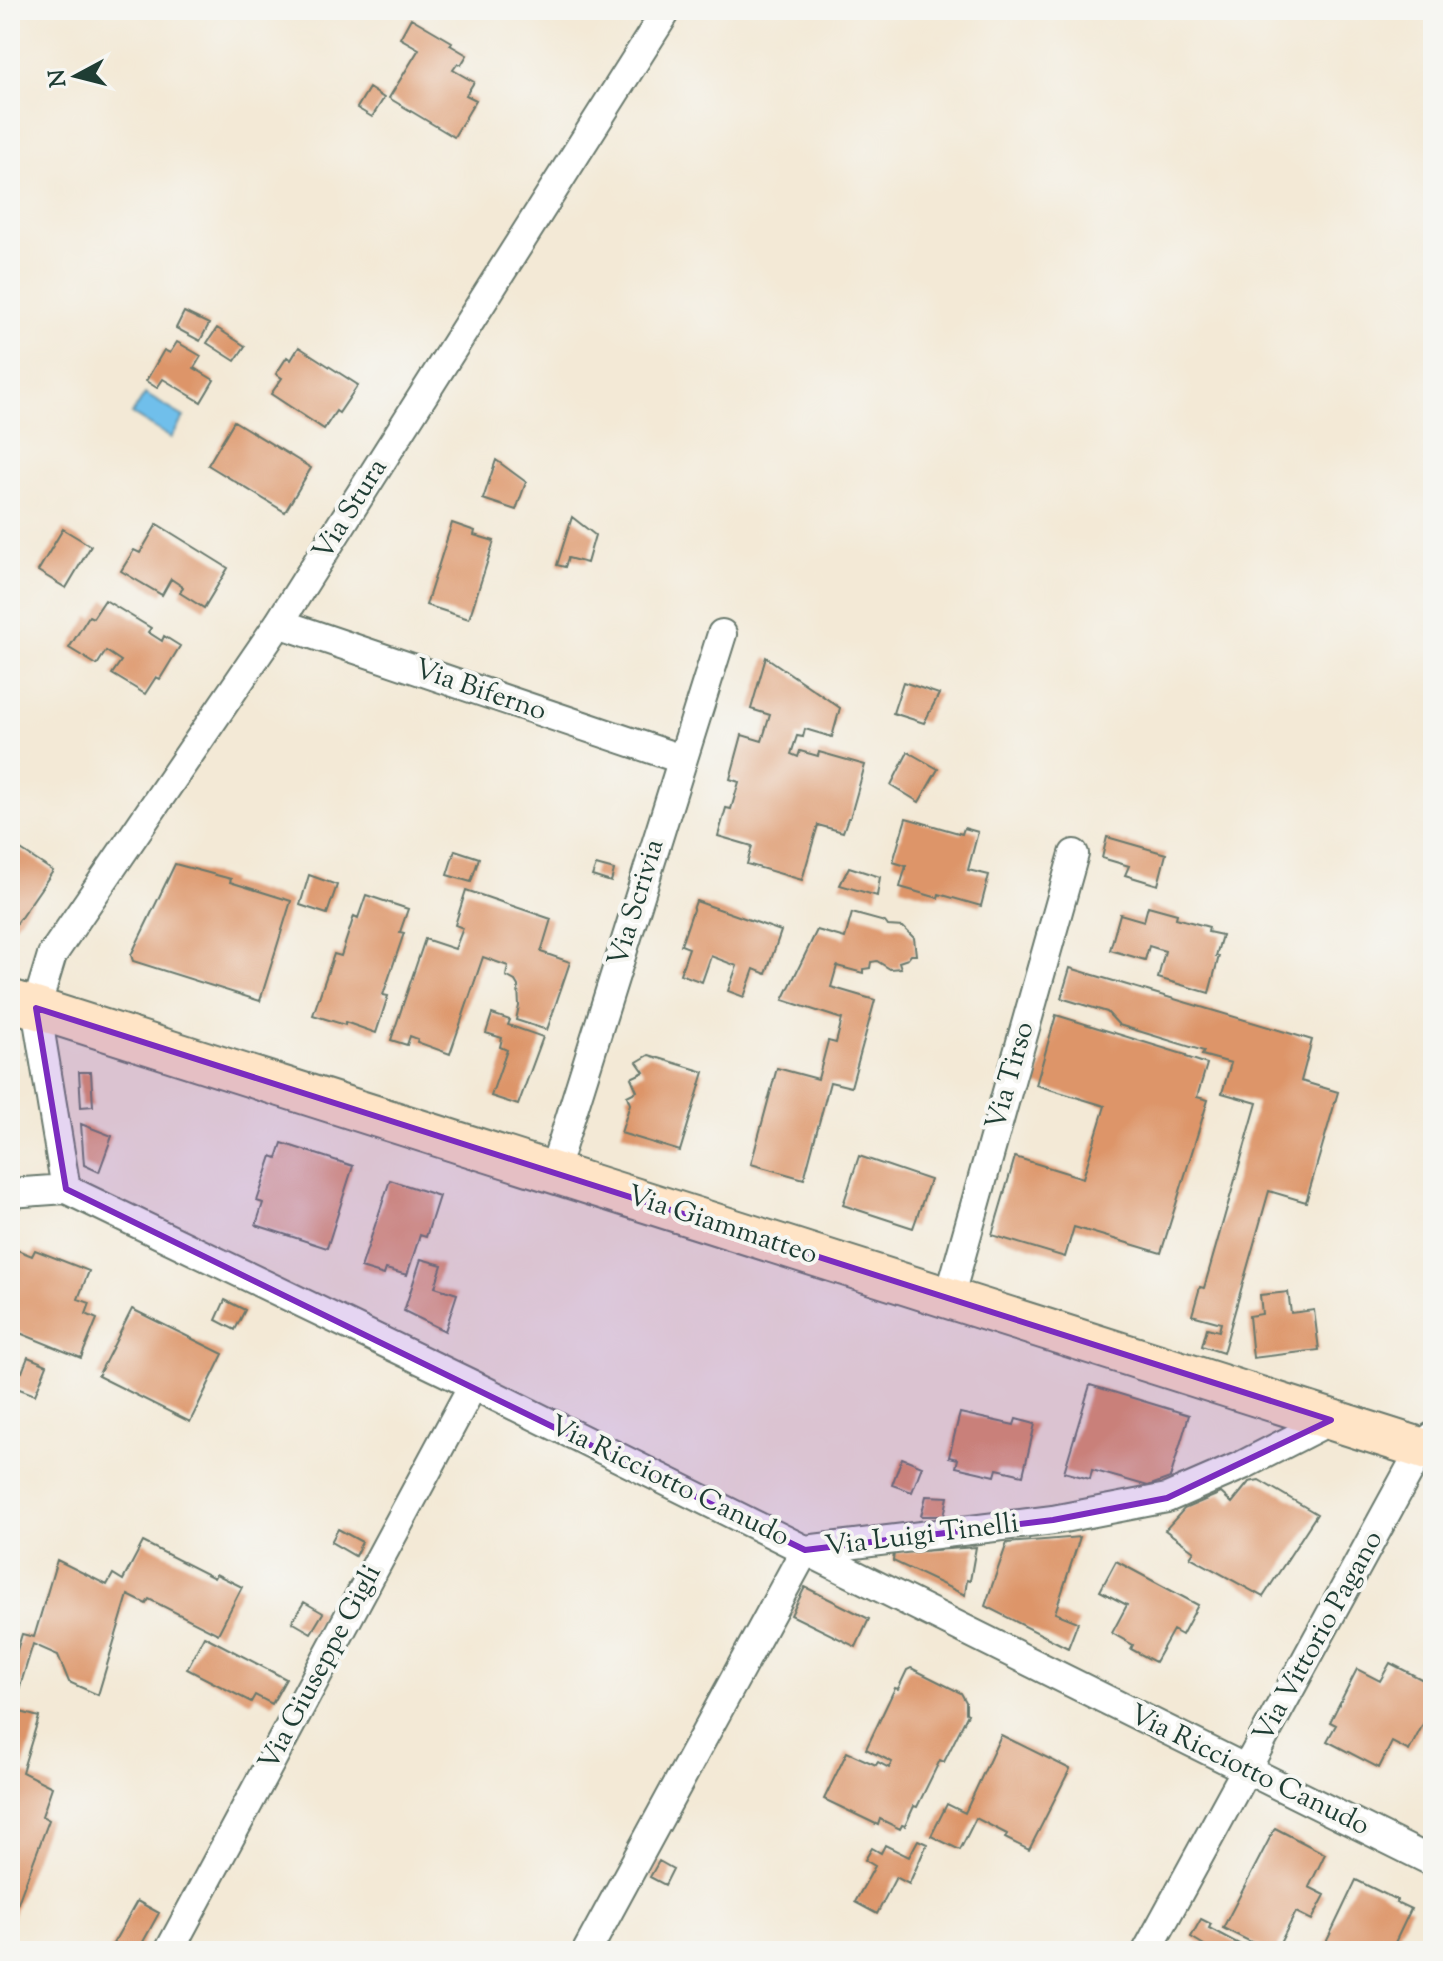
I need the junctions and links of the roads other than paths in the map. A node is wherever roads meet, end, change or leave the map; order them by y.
1 (667, 10) edge
2 (279, 623) junction
3 (722, 634) dead end
4 (681, 759) junction
5 (1074, 854) dead end
6 (23, 1004) edge
7 (553, 1173) junction
8 (66, 1189) junction
9 (10, 1193) edge
10 (949, 1298) junction
11 (473, 1385) junction
12 (1331, 1420) junction
13 (1429, 1446) edge
14 (805, 1550) junction
15 (1246, 1769) junction
16 (1433, 1862) edge
17 (169, 1951) edge
18 (587, 1951) edge
19 (1147, 1951) edge

1 - 2 street, Via Stura
2 - 4 street, Via Biferno
2 - 6 street, Via Stura
3 - 4 street, Via Scrivia
4 - 7 street, Via Scrivia
5 - 10 street, Via Tirso
6 - 7 street, Via Giammatteo
6 - 8 street
7 - 10 street, Via Giammatteo
8 - 9 street
8 - 11 street, Via Ricciotto Canudo
10 - 12 street, Via Giammatteo
11 - 14 street, Via Ricciotto Canudo
11 - 17 street, Via Giuseppe Gigli
12 - 13 street, Via Giammatteo
12 - 14 street, Via Luigi Tinelli
13 - 15 street, Via Vittorio Pagano
14 - 15 street, Via Ricciotto Canudo
14 - 18 street, Via Luigi Tinelli
15 - 16 street, Via Ricciotto Canudo
15 - 19 street, Via Vittorio Pagano

